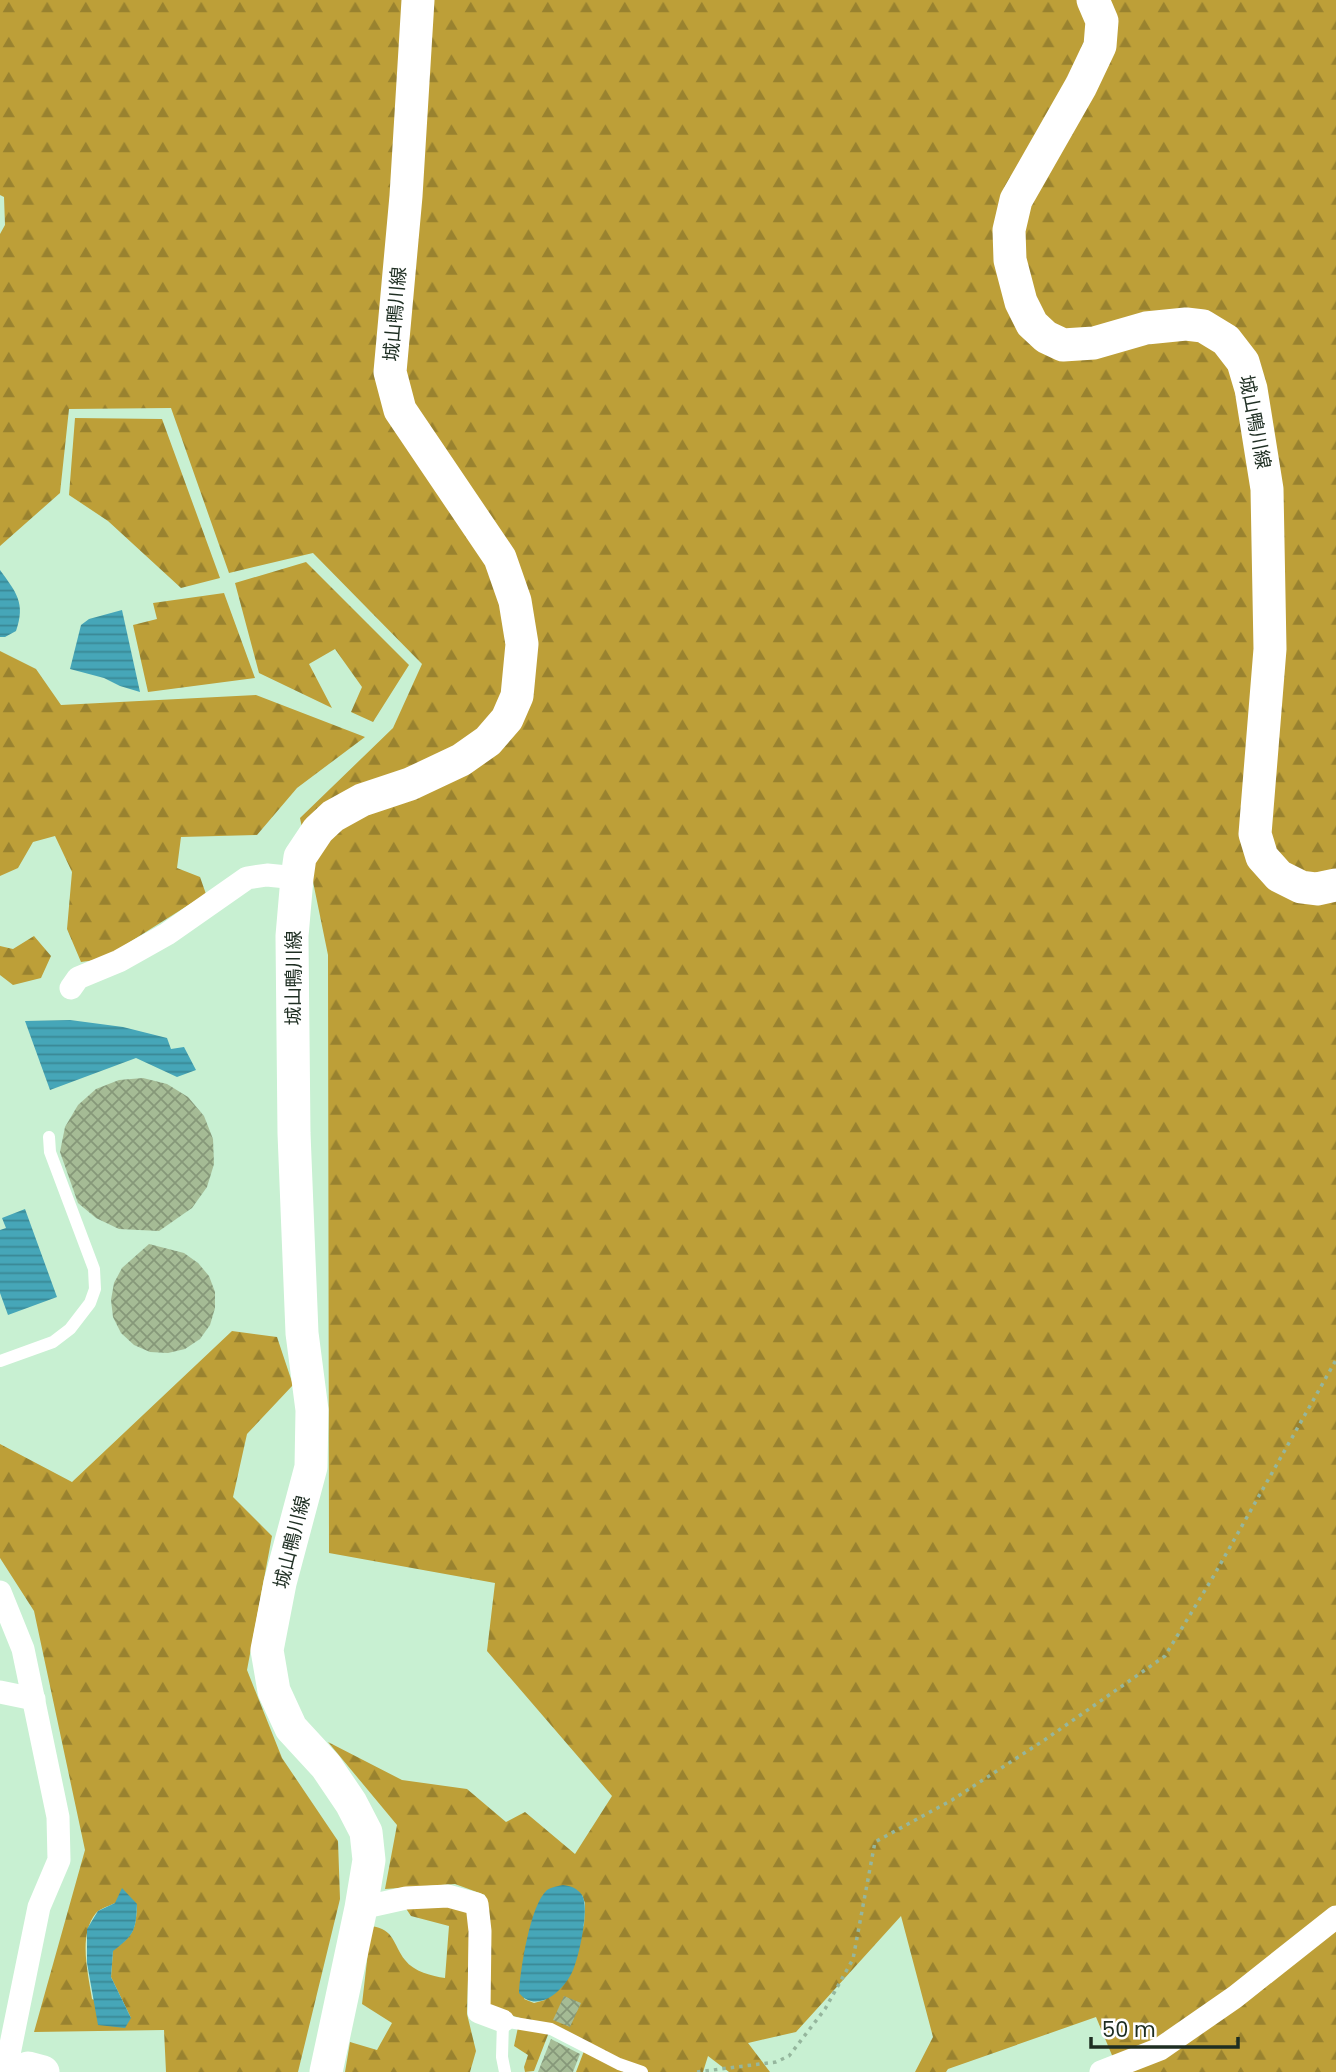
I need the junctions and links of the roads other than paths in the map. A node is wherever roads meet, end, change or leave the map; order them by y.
1 (418, 0) edge
2 (1093, 0) edge
3 (297, 878) junction
4 (1336, 885) edge
5 (71, 988) dead end
6 (49, 1138) dead end
7 (0, 1361) edge
8 (0, 1592) edge
9 (0, 1692) edge
10 (34, 1699) junction
11 (362, 1908) junction
12 (1336, 1917) edge
13 (503, 2021) junction
14 (8, 2065) edge
15 (43, 2072) edge
16 (326, 2072) edge
17 (505, 2072) edge
18 (642, 2072) edge
19 (1101, 2072) edge

1 - 3 main road, 城山鴨川線
2 - 4 main road, 城山鴨川線
3 - 5 street
3 - 11 main road, 城山鴨川線
6 - 7 lane
8 - 10 street
9 - 10 street
10 - 14 street
11 - 13 street
11 - 16 main road, 城山鴨川線
12 - 19 street
13 - 17 lane
13 - 18 lane
14 - 15 main road

